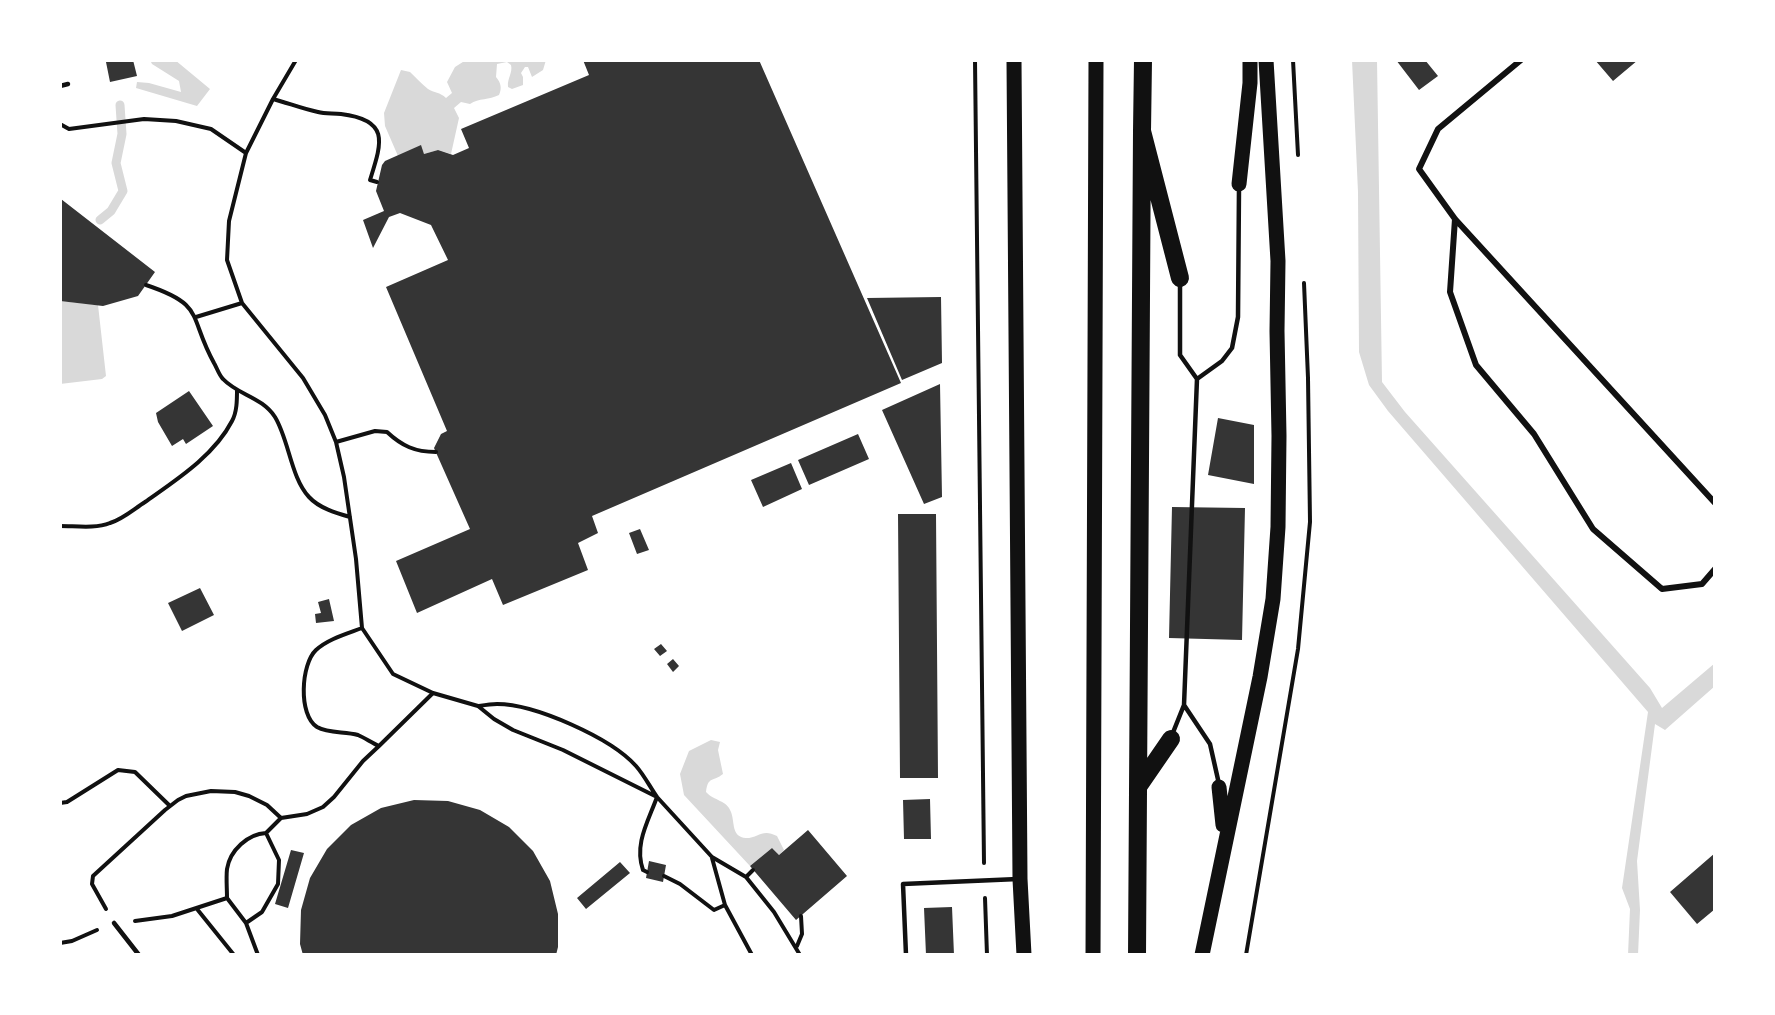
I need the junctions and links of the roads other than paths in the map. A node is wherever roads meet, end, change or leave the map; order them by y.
1 (1014, 60) edge
2 (1096, 60) edge
3 (1143, 60) edge
4 (1250, 60) edge
5 (1266, 60) edge
6 (1521, 60) edge
7 (68, 84) dead end
8 (60, 86) edge
9 (1142, 131) junction
10 (1239, 184) joint
11 (1455, 219) junction
12 (1180, 278) joint
13 (1197, 379) junction
14 (1715, 503) edge
15 (1715, 569) edge
16 (1184, 705) junction
17 (1171, 739) joint
18 (1138, 787) junction
19 (1219, 787) joint
20 (1225, 840) junction
21 (1020, 879) junction
22 (114, 923) road end
23 (139, 955) edge
24 (906, 955) edge
25 (1024, 955) edge
26 (1094, 955) edge
27 (1137, 955) edge
28 (1203, 955) edge

1 - 21 main road
2 - 26 main road
3 - 9 highway
4 - 10 main road
5 - 20 main road
6 - 11 street
7 - 8 lane
9 - 12 highway
9 - 18 highway
10 - 13 lane
11 - 14 street
11 - 15 street
12 - 13 lane
13 - 16 lane
16 - 17 lane
16 - 19 lane
17 - 18 highway
18 - 27 highway
19 - 20 main road
20 - 28 main road
21 - 24 lane
21 - 25 main road
22 - 23 lane

